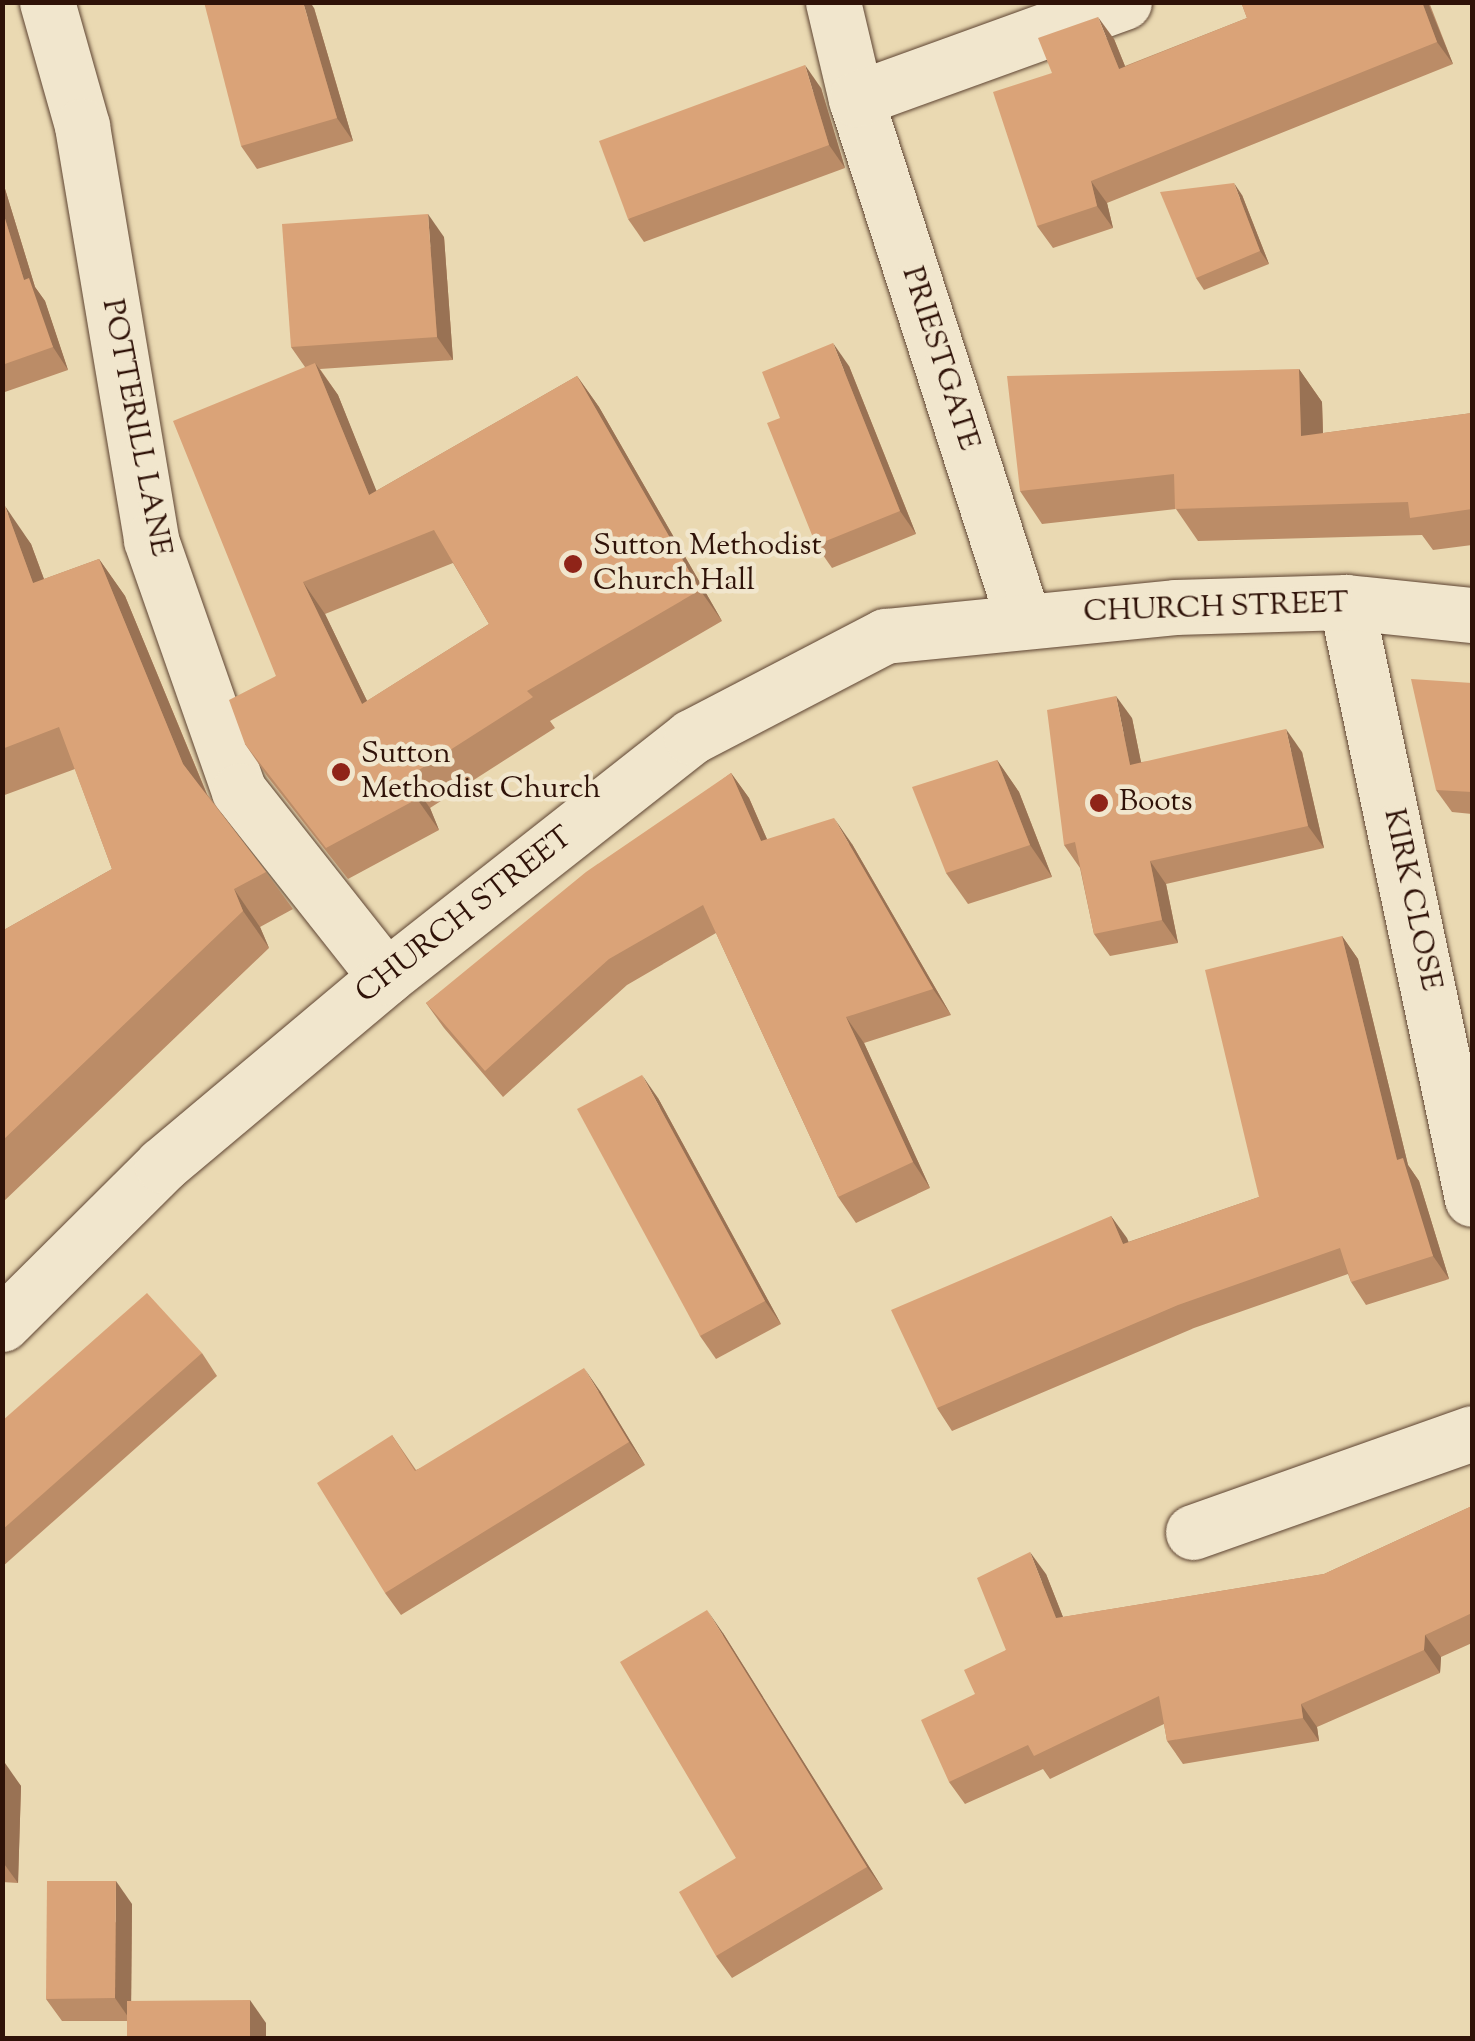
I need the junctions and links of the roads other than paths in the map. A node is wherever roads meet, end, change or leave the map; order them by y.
1 (47, 2) edge
2 (832, 2) edge
3 (1124, 2) edge
4 (856, 100) junction
5 (1346, 602) junction
6 (1472, 615) edge
7 (1023, 619) junction
8 (386, 977) junction
9 (1472, 1199) edge
10 (2, 1324) edge
11 (1472, 1433) edge
12 (1193, 1532) dead end

1 - 8 street, POTTERILL LANE
2 - 4 street, PRIESTGATE
3 - 4 street
4 - 7 street, PRIESTGATE
5 - 6 street, CHURCH STREET
5 - 7 street, CHURCH STREET
5 - 9 street, KIRK CLOSE
7 - 8 street, CHURCH STREET
8 - 10 street, CHURCH STREET
11 - 12 street

